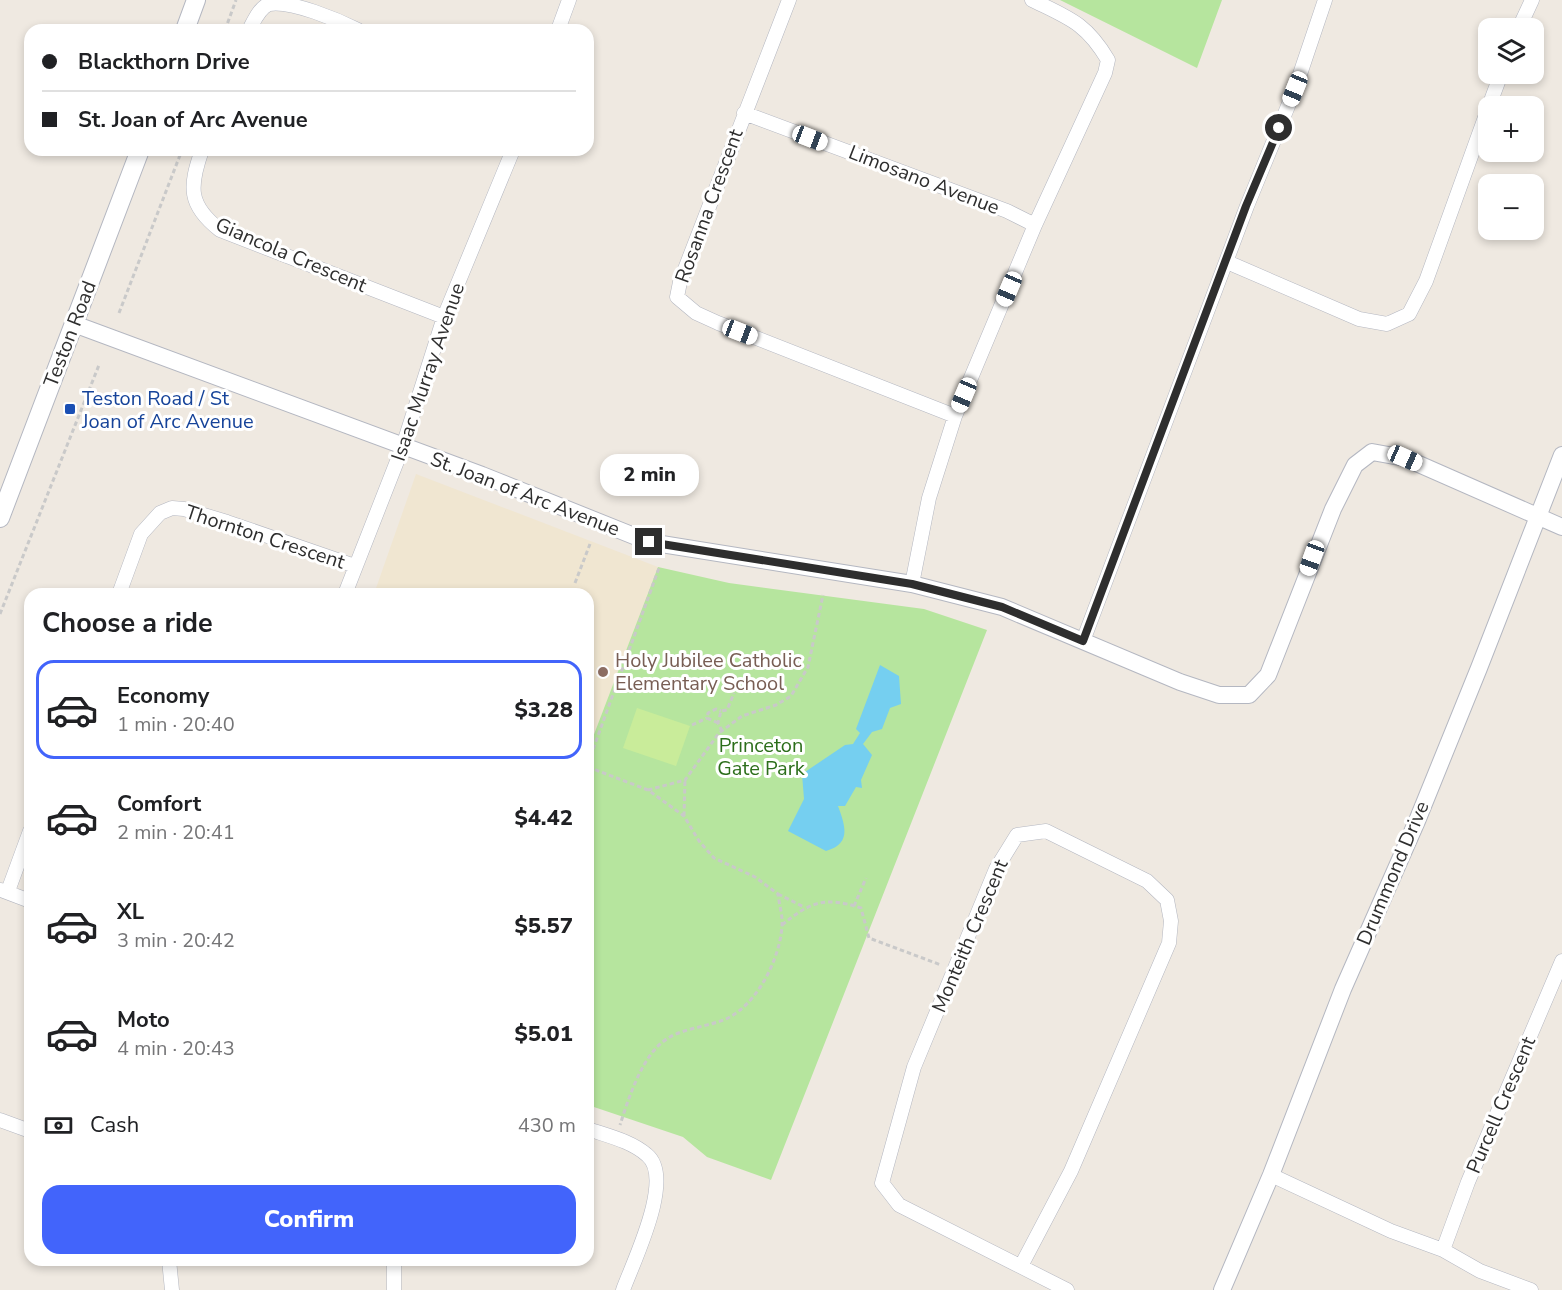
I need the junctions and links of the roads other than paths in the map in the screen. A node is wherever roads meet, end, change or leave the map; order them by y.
1 (196, 0) edge
2 (569, 0) edge
3 (789, 0) edge
4 (1032, 0) edge
5 (1324, 0) edge
6 (1532, 0) edge
7 (1524, 18) edge
8 (187, 24) edge
9 (252, 24) edge
10 (344, 24) edge
11 (560, 24) edge
12 (744, 113) junction
13 (1478, 136) edge
14 (138, 156) edge
15 (200, 156) edge
16 (511, 156) edge
17 (1035, 225) junction
18 (1227, 262) junction
19 (444, 317) junction
20 (74, 324) junction
21 (955, 416) junction
22 (403, 446) junction
23 (1562, 455) edge
24 (0, 518) edge
25 (1539, 518) junction
26 (1562, 527) edge
27 (355, 567) junction
28 (912, 584) junction
29 (121, 588) edge
30 (347, 588) edge
31 (1083, 641) junction
32 (24, 845) edge
33 (4, 890) edge
34 (24, 898) edge
35 (1562, 961) edge
36 (0, 1120) edge
37 (24, 1129) edge
38 (594, 1131) edge
39 (1271, 1175) junction
40 (1443, 1251) junction
41 (170, 1266) edge
42 (394, 1266) edge
43 (1021, 1266) junction
44 (172, 1290) edge
45 (394, 1290) edge
46 (623, 1290) edge
47 (1066, 1290) edge
48 (1222, 1290) edge
49 (1531, 1290) edge

1 - 8 main road
2 - 11 street
3 - 12 street, Rosanna Crescent
4 - 17 street
5 - 18 street
6 - 7 street
9 - 10 street
12 - 17 street, Limosano Avenue
12 - 21 street, Rosanna Crescent
13 - 18 street
14 - 20 main road, Teston Road
15 - 19 street, Giancola Crescent
16 - 19 street, Isaac Murray Avenue
17 - 21 street
18 - 31 street
19 - 22 street, Isaac Murray Avenue
20 - 22 street, St. Joan of Arc Avenue
20 - 24 main road, Teston Road
21 - 28 street
22 - 27 street, Isaac Murray Avenue
22 - 28 street, St. Joan of Arc Avenue
23 - 25 street, Drummond Drive
25 - 26 street, St. Joan of Arc Avenue
25 - 31 street, St. Joan of Arc Avenue
25 - 39 street, Drummond Drive
27 - 29 street, Thornton Crescent
27 - 30 street, Isaac Murray Avenue
28 - 31 street, St. Joan of Arc Avenue
32 - 33 street
33 - 34 street
35 - 40 street, Purcell Crescent
36 - 37 street
38 - 46 street
39 - 40 street
39 - 48 street, Drummond Drive
40 - 49 street
41 - 44 street
42 - 45 street
43 - 43 street, Monteith Crescent
43 - 47 street, Monteith Crescent

